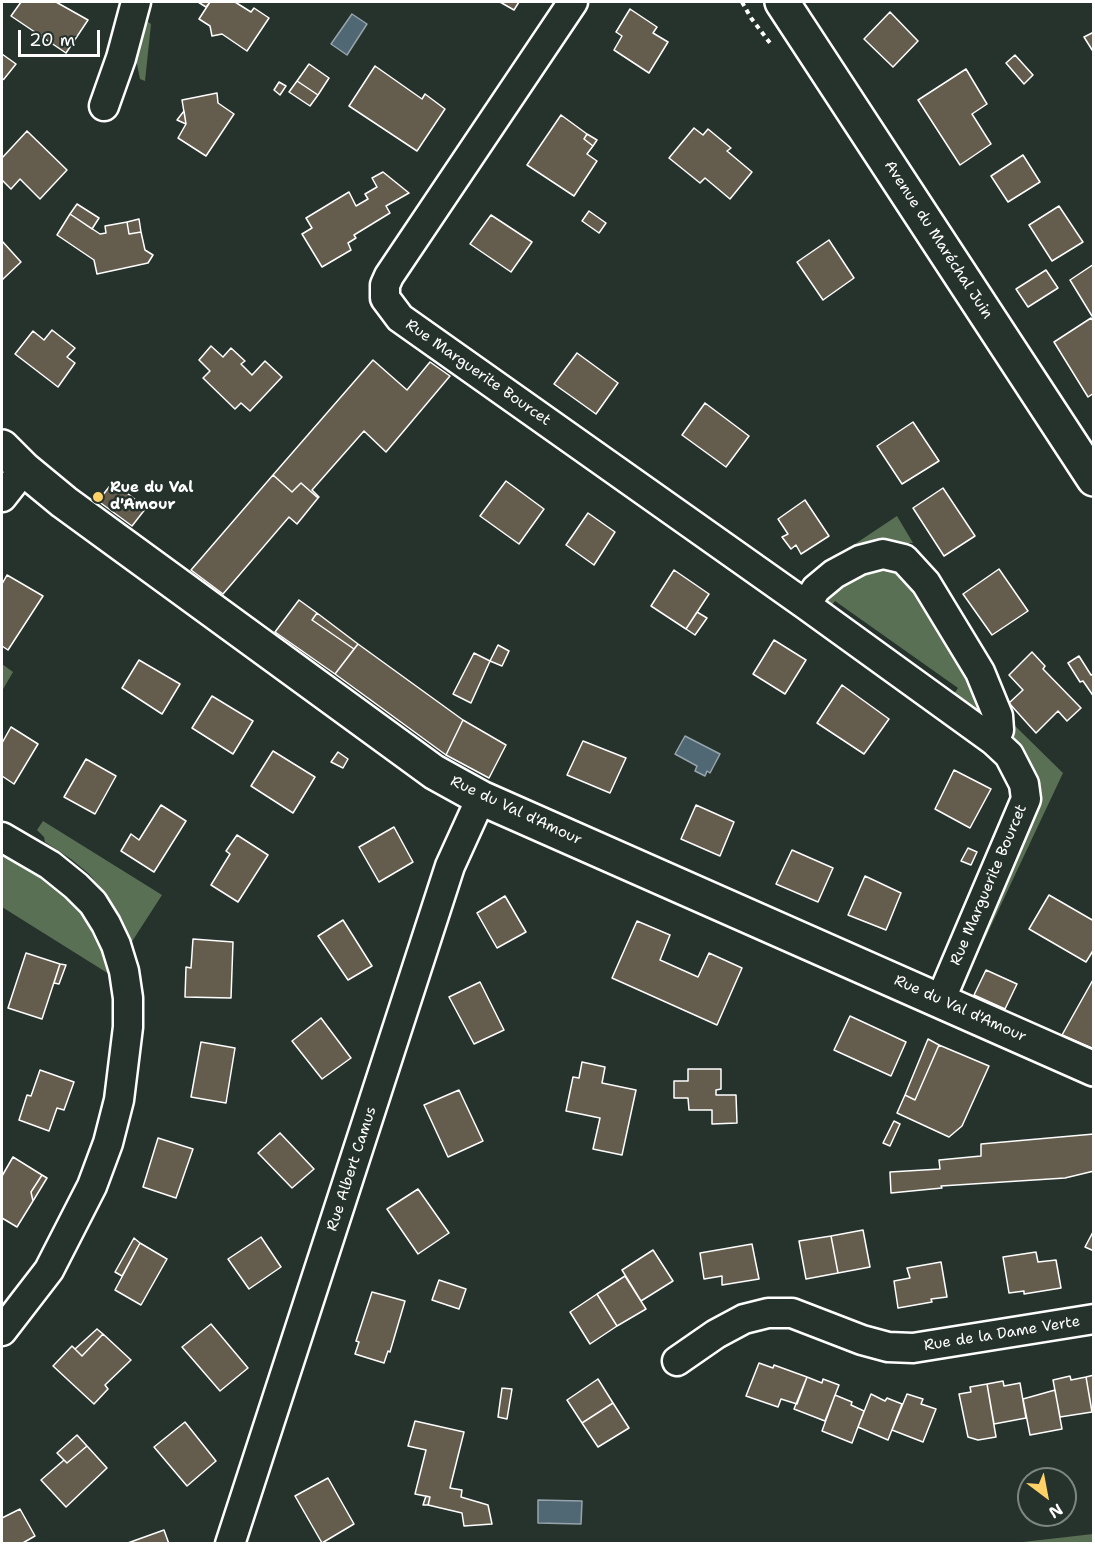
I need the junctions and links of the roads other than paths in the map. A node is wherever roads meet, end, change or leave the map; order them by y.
1 (136, 2) edge
2 (573, 2) edge
3 (782, 2) edge
4 (104, 106) dead end
5 (13, 458) edge
6 (1094, 479) edge
7 (2, 498) edge
8 (806, 604) junction
9 (994, 741) junction
10 (481, 798) junction
11 (2, 837) edge
12 (940, 1000) junction
13 (1094, 1069) edge
14 (1094, 1319) edge
15 (2, 1331) edge
16 (677, 1361) dead end
17 (230, 1544) edge

1 - 4 street
2 - 8 street, Rue Marguerite Bourcet
3 - 6 street, Avenue du Maréchal Juin
5 - 7 street
5 - 10 street, Rue du Val d'Amour
8 - 9 street, Rue Marguerite Bourcet
8 - 9 street
9 - 12 street, Rue Marguerite Bourcet
10 - 12 street, Rue du Val d'Amour
10 - 17 street, Rue Albert Camus
11 - 15 street
12 - 13 street, Rue du Val d'Amour
14 - 16 street, Rue de la Dame Verte

